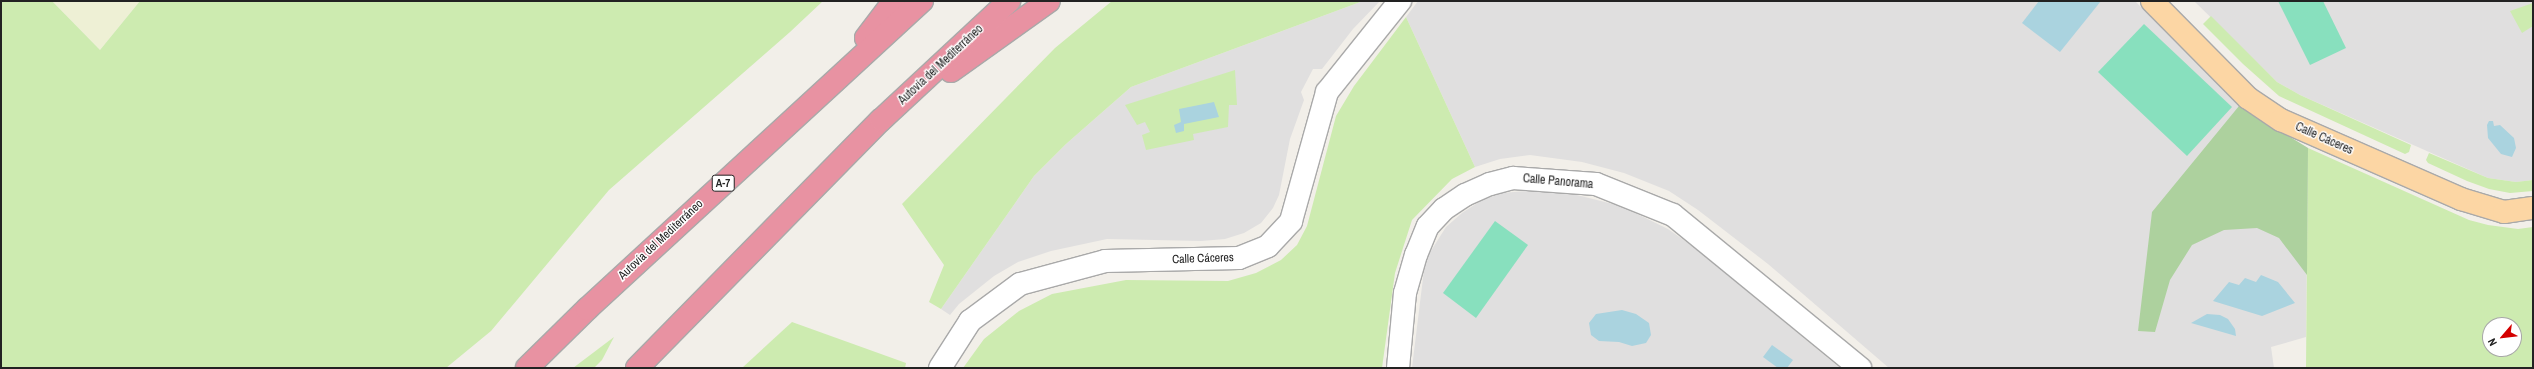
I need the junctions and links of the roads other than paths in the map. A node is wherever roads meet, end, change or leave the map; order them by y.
1 (894, 1) edge
2 (922, 1) edge
3 (1009, 1) edge
4 (1049, 1) edge
5 (1400, 1) edge
6 (2152, 1) edge
7 (836, 79) junction
8 (881, 120) junction
9 (2533, 208) edge
10 (527, 368) edge
11 (637, 368) edge
12 (940, 368) edge
13 (1398, 368) edge
14 (1860, 368) edge

1 - 7 highway
2 - 7 highway, Autovía del Mediterráneo / A-7
3 - 8 highway, Autovía del Mediterráneo
4 - 8 highway
5 - 12 street, Calle Cáceres
6 - 9 main road, Calle Cáceres
7 - 10 highway, Autovía del Mediterráneo / A-7
8 - 11 highway, Autovía del Mediterráneo
13 - 14 street, Calle Panorama

